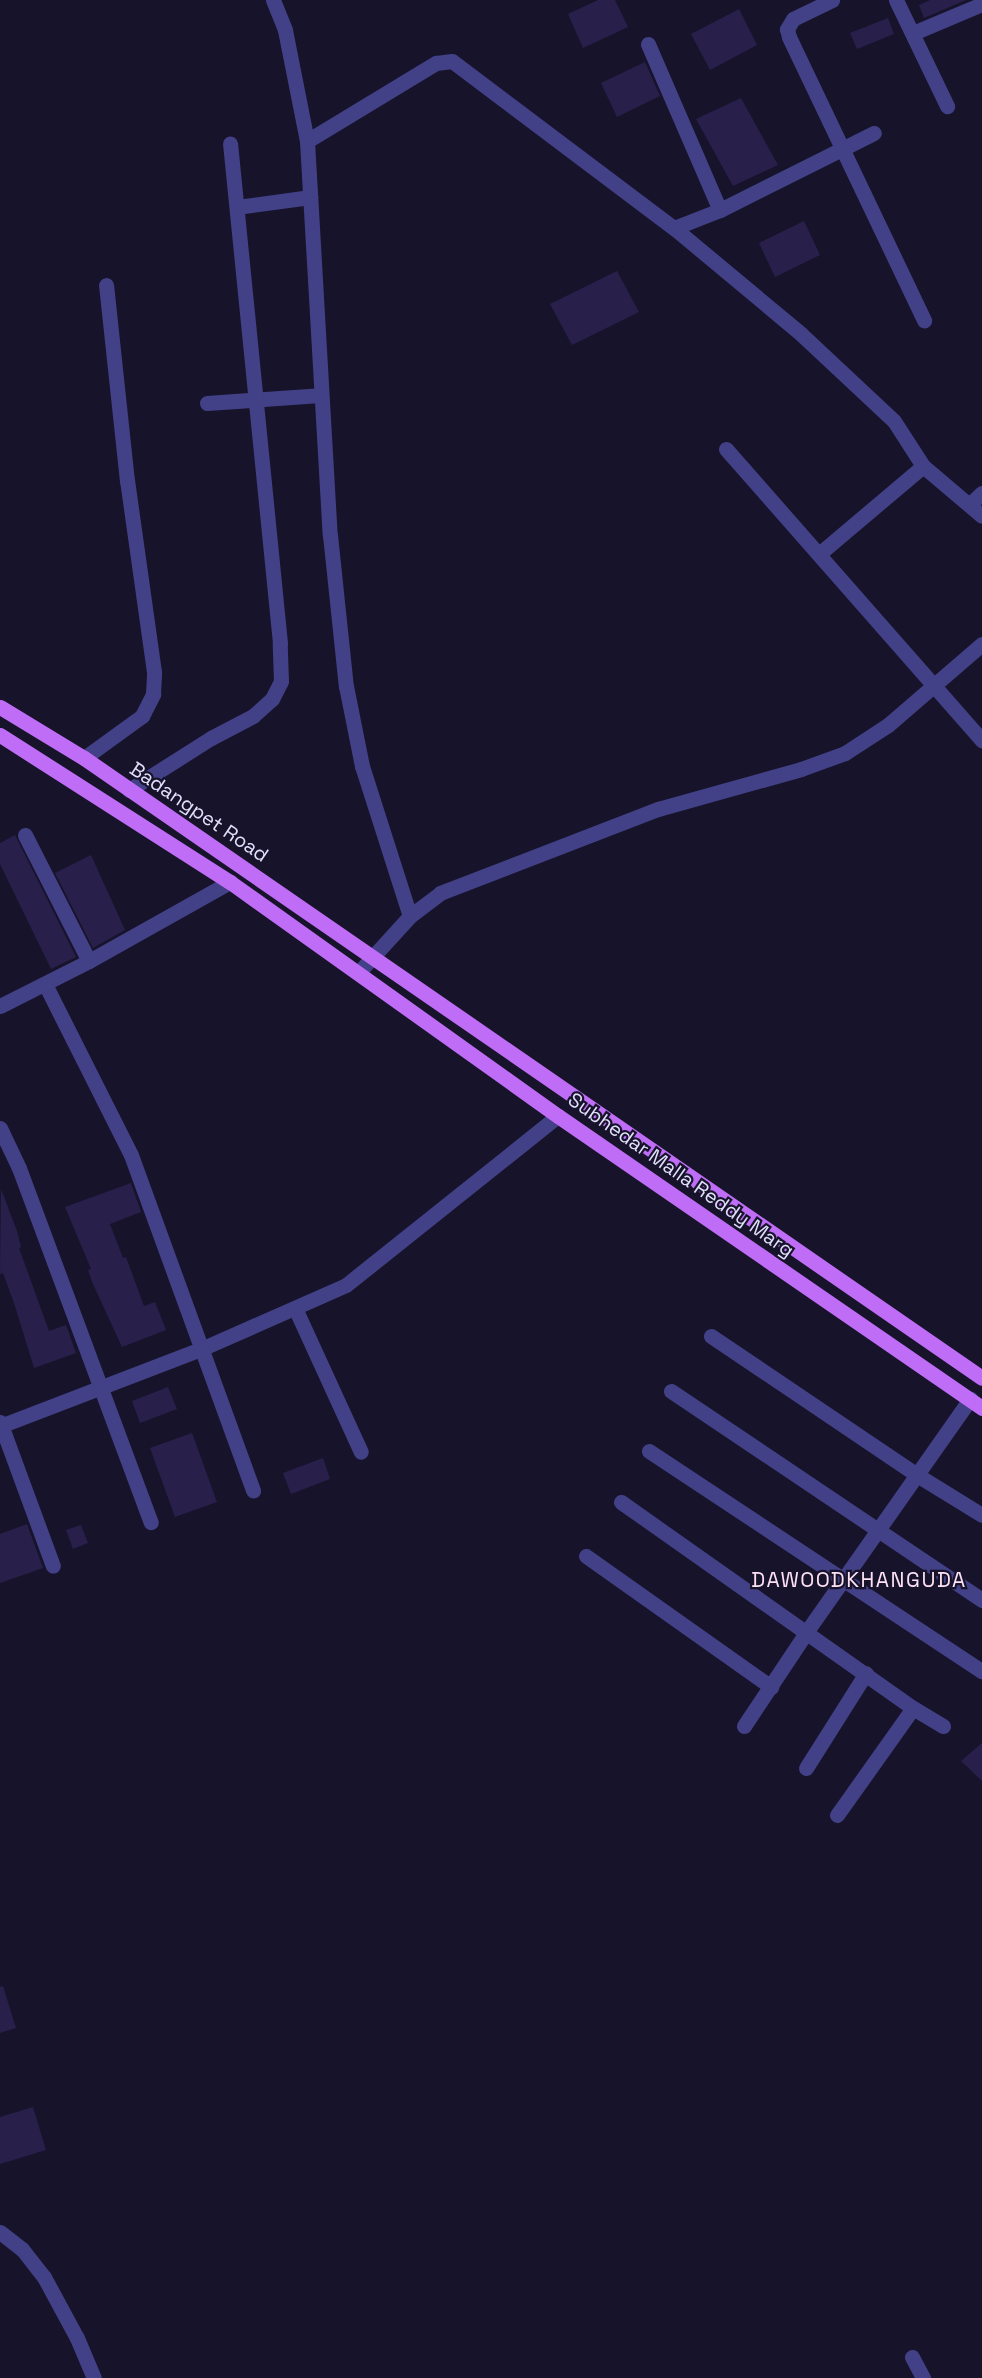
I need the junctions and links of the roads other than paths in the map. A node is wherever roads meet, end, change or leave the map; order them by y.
1 (273, 0) edge
2 (832, 0) edge
3 (896, 0) edge
4 (982, 4) edge
5 (913, 33) junction
6 (648, 44) dead end
7 (947, 106) dead end
8 (874, 133) dead end
9 (307, 141) junction
10 (230, 143) dead end
11 (841, 149) junction
12 (310, 197) junction
13 (237, 207) junction
14 (720, 210) junction
15 (674, 228) junction
16 (106, 285) dead end
17 (924, 320) dead end
18 (320, 395) junction
19 (254, 399) junction
20 (207, 403) dead end
21 (726, 449) dead end
22 (923, 466) junction
23 (982, 493) edge
24 (970, 504) junction
25 (982, 516) edge
26 (819, 554) junction
27 (982, 644) edge
28 (934, 686) junction
29 (0, 707) edge
30 (0, 735) edge
31 (982, 740) edge
32 (84, 758) junction
33 (129, 790) junction
34 (25, 835) dead end
35 (230, 882) junction
36 (410, 916) junction
37 (372, 955) junction
38 (89, 961) junction
39 (358, 973) junction
40 (45, 984) junction
41 (0, 1006) edge
42 (558, 1116) junction
43 (0, 1128) edge
44 (295, 1308) junction
45 (711, 1336) dead end
46 (201, 1349) junction
47 (982, 1378) edge
48 (101, 1388) junction
49 (671, 1391) dead end
50 (976, 1404) edge
51 (0, 1424) edge
52 (649, 1451) dead end
53 (361, 1452) dead end
54 (917, 1475) junction
55 (253, 1490) dead end
56 (621, 1502) dead end
57 (982, 1515) edge
58 (151, 1522) dead end
59 (879, 1530) junction
60 (586, 1557) dead end
61 (53, 1566) dead end
62 (844, 1581) junction
63 (982, 1600) edge
64 (807, 1631) junction
65 (982, 1671) edge
66 (866, 1673) junction
67 (771, 1687) junction
68 (913, 1708) junction
69 (744, 1726) dead end
70 (943, 1726) dead end
71 (806, 1767) dead end
72 (837, 1815) dead end
73 (0, 2232) edge
74 (912, 2357) dead end
75 (94, 2378) edge
76 (923, 2378) edge

1 - 9 street
2 - 11 street
3 - 5 street
4 - 5 street
5 - 7 street
6 - 14 street
8 - 11 street
9 - 12 street
9 - 15 street
10 - 13 street
11 - 14 street
11 - 17 street
12 - 13 street
12 - 18 street
13 - 19 street
14 - 15 street
15 - 22 street
16 - 32 street
18 - 19 street
18 - 36 street
19 - 20 street
19 - 33 street
21 - 26 street
22 - 24 street
22 - 26 street
23 - 24 street
24 - 25 street
26 - 28 street
27 - 28 street
28 - 31 street
28 - 36 street
29 - 32 main road, Badangpet Road
30 - 35 main road, Badangpet Road
32 - 33 main road, Badangpet Road
33 - 37 main road, Badangpet Road
34 - 38 street
35 - 38 street
35 - 39 main road, Badangpet Road
36 - 37 street
37 - 39 street
37 - 47 main road, Subhedar Malla Reddy Marg
38 - 40 street
39 - 42 main road, Subhedar Malla Reddy Marg
40 - 41 street
40 - 46 street
42 - 44 street
42 - 50 main road, Subhedar Malla Reddy Marg
43 - 48 street
44 - 46 street
44 - 53 street
45 - 54 street
46 - 48 street
46 - 55 street
48 - 51 street
48 - 58 street
49 - 59 street
50 - 54 street
51 - 61 street
52 - 62 street
54 - 57 street
54 - 59 street
56 - 64 street
59 - 62 street
59 - 63 street
60 - 67 street
62 - 64 street
62 - 65 street
64 - 66 street
64 - 67 street
66 - 68 street
66 - 71 street
67 - 69 street
68 - 70 street
68 - 72 street
73 - 75 street
74 - 76 street

